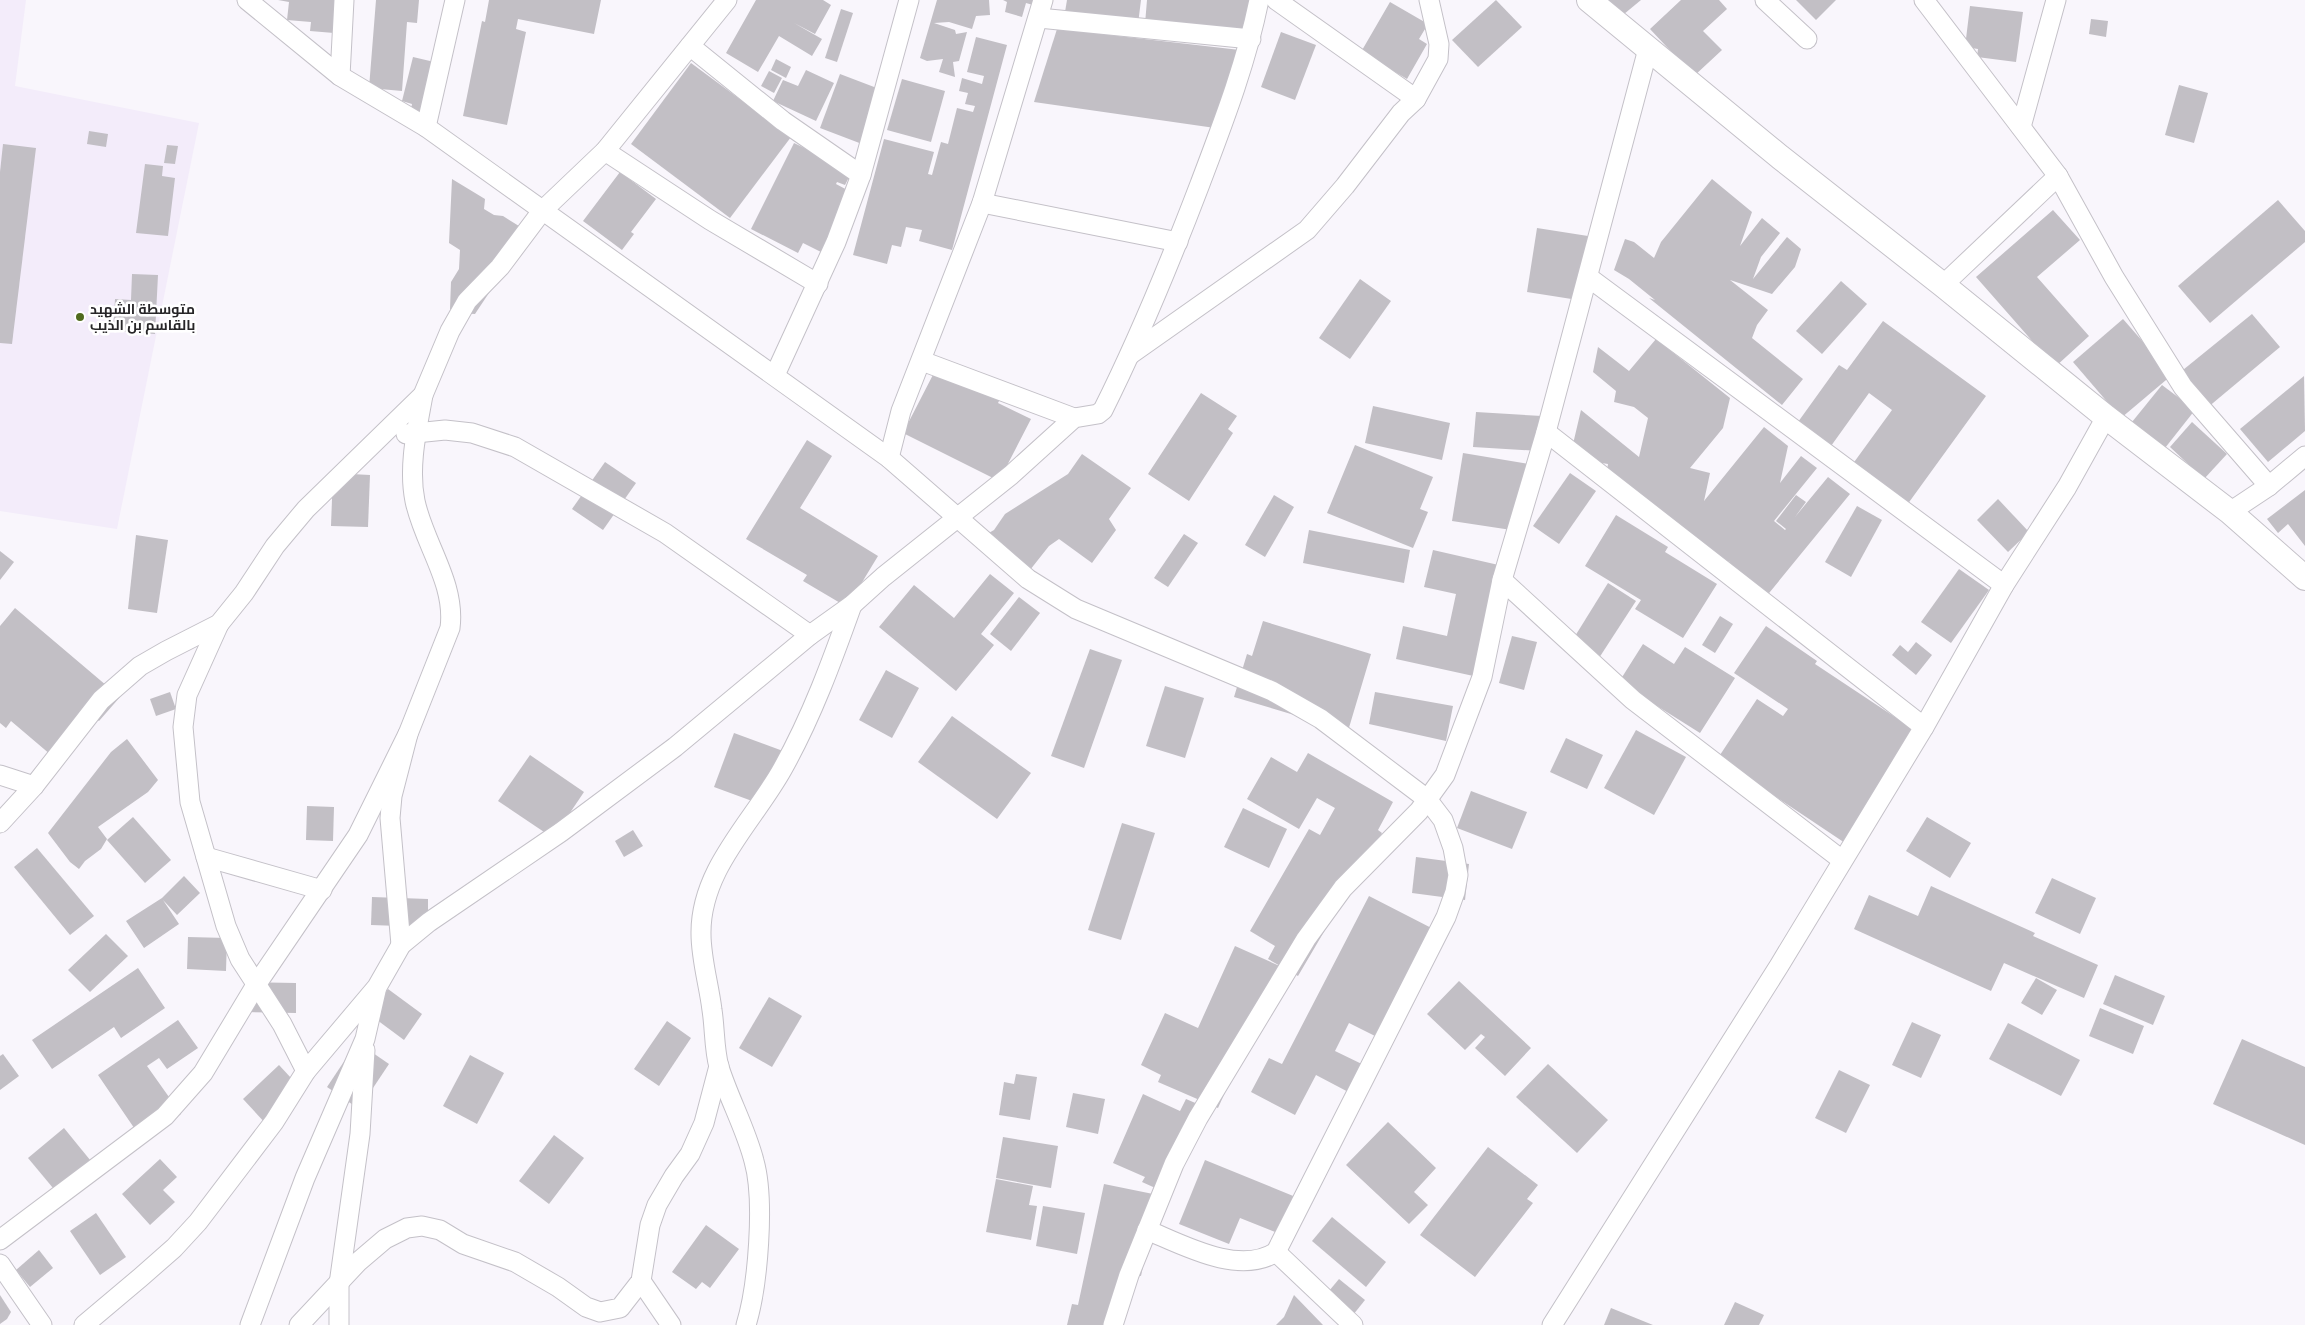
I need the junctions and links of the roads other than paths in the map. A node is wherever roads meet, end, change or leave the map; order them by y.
1 (247, 0) edge
2 (344, 0) edge
3 (456, 0) edge
4 (727, 0) edge
5 (909, 0) edge
6 (1259, 0) edge
7 (1276, 0) edge
8 (1429, 0) edge
9 (1588, 0) edge
10 (1765, 0) edge
11 (1924, 0) edge
12 (2056, 0) edge
13 (1041, 9) edge
14 (1251, 39) junction
15 (1807, 39) dead end
16 (690, 46) junction
17 (1648, 49) junction
18 (340, 76) junction
19 (1416, 99) junction
20 (426, 127) junction
21 (2021, 127) junction
22 (604, 151) junction
23 (861, 175) junction
24 (2058, 176) junction
25 (982, 203) junction
26 (542, 211) junction
27 (1178, 242) junction
28 (1588, 277) junction
29 (818, 284) junction
30 (1943, 284) junction
31 (1131, 354) junction
32 (922, 360) junction
33 (775, 375) junction
34 (423, 396) junction
35 (2106, 417) junction
36 (1074, 418) junction
37 (417, 432) junction
38 (1546, 432) junction
39 (380, 439) junction
40 (2305, 456) edge
41 (889, 458) junction
42 (2269, 486) junction
43 (2230, 512) junction
44 (959, 517) junction
45 (2305, 578) edge
46 (1502, 580) junction
47 (2004, 585) junction
48 (852, 605) junction
49 (219, 624) junction
50 (810, 635) junction
51 (1924, 727) junction
52 (408, 734) junction
53 (0, 775) edge
54 (34, 786) junction
55 (1427, 799) junction
56 (0, 823) edge
57 (206, 857) junction
58 (1842, 860) junction
59 (322, 890) junction
60 (401, 944) junction
61 (256, 985) junction
62 (377, 987) junction
63 (365, 1039) junction
64 (719, 1066) junction
65 (306, 1071) junction
66 (1147, 1230) junction
67 (0, 1240) edge
68 (1276, 1252) junction
69 (0, 1264) edge
70 (641, 1281) junction
71 (339, 1284) junction
72 (42, 1325) edge
73 (84, 1325) edge
74 (250, 1325) edge
75 (299, 1325) edge
76 (339, 1325) edge
77 (671, 1325) edge
78 (746, 1325) edge
79 (1113, 1325) edge
80 (1353, 1325) edge
81 (1552, 1325) edge

1 - 18 street
2 - 18 street
3 - 20 street
4 - 16 street
5 - 23 street
6 - 14 street
7 - 19 street
8 - 19 street
9 - 17 street
10 - 15 street
11 - 21 street
12 - 21 street
13 - 14 street
13 - 25 street
14 - 27 street
16 - 22 street
16 - 23 street
17 - 28 street
17 - 30 street
18 - 20 street
19 - 31 street
20 - 26 street
21 - 24 street
22 - 26 street
22 - 29 street
23 - 29 street
24 - 30 street
24 - 42 street
25 - 27 street
25 - 32 street
26 - 33 street
26 - 34 street
27 - 31 street
28 - 38 street
28 - 47 street
29 - 33 street
30 - 35 street
31 - 36 street
32 - 36 street
32 - 41 street
33 - 41 street
34 - 37 street
34 - 39 street
35 - 43 street
35 - 47 street
36 - 44 street
37 - 39 street
37 - 50 street
37 - 52 street
38 - 46 street
38 - 51 street
39 - 49 street
40 - 42 street
41 - 44 street
42 - 43 street
43 - 45 street
44 - 48 street
44 - 55 street
46 - 55 street
46 - 58 street
47 - 51 street
48 - 50 street
48 - 64 street
49 - 54 street
49 - 57 street
50 - 60 street
51 - 58 street
52 - 59 street
52 - 60 street
53 - 54 street
54 - 56 street
55 - 66 street
55 - 68 street
57 - 59 street
57 - 61 street
58 - 81 street
59 - 61 street
60 - 62 street
61 - 65 street
61 - 67 street
62 - 63 street
62 - 65 street
63 - 71 street
63 - 74 street
64 - 70 street
64 - 78 street
65 - 73 street
66 - 68 street
66 - 79 street
68 - 80 street
69 - 72 street
70 - 71 street
70 - 77 street
71 - 75 street
71 - 76 street

